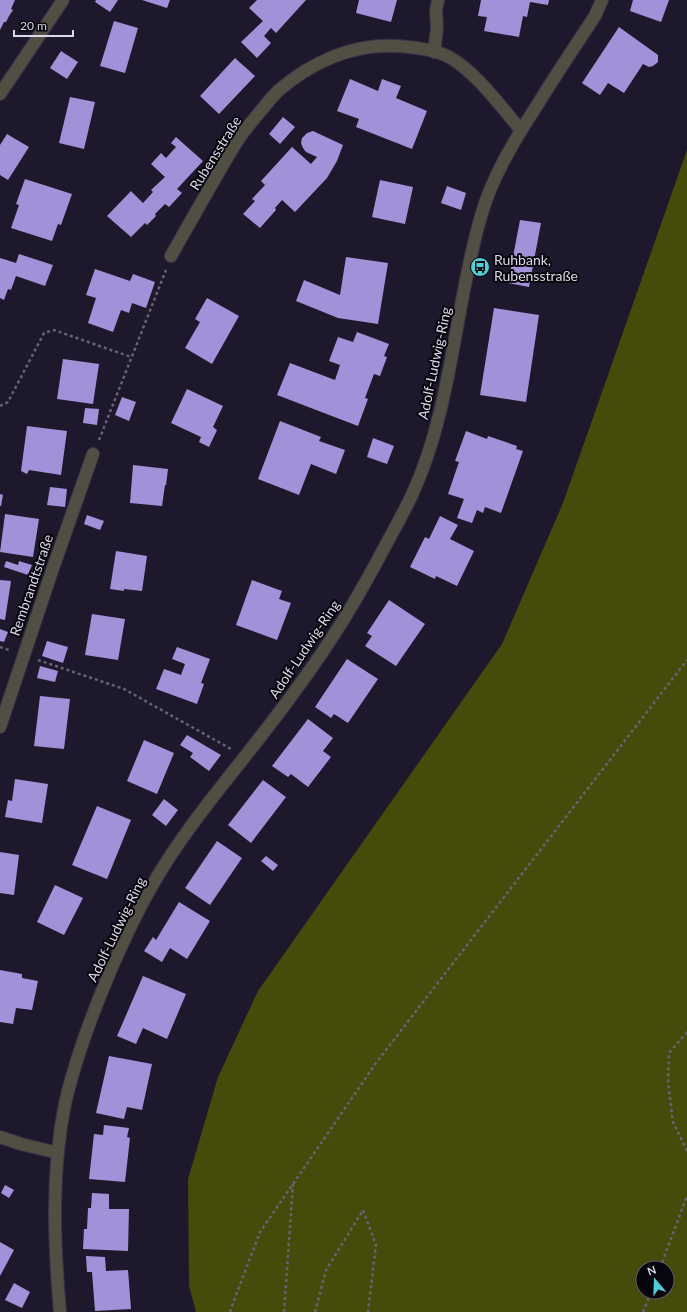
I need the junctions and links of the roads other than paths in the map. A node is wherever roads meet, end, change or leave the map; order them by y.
1 (63, 0) edge
2 (438, 0) edge
3 (602, 0) edge
4 (434, 52) junction
5 (0, 94) edge
6 (521, 130) junction
7 (171, 256) road end
8 (93, 454) road end
9 (0, 727) edge
10 (1, 1138) edge
11 (58, 1153) junction
12 (60, 1312) edge

1 - 5 street
2 - 4 street
3 - 6 street, Adolf-Ludwig-Ring
4 - 6 street, Rubensstraße
4 - 7 street, Rubensstraße
6 - 11 street, Adolf-Ludwig-Ring
8 - 9 street, Rembrandtstraße
10 - 11 street
11 - 12 street, Adolf-Ludwig-Ring

